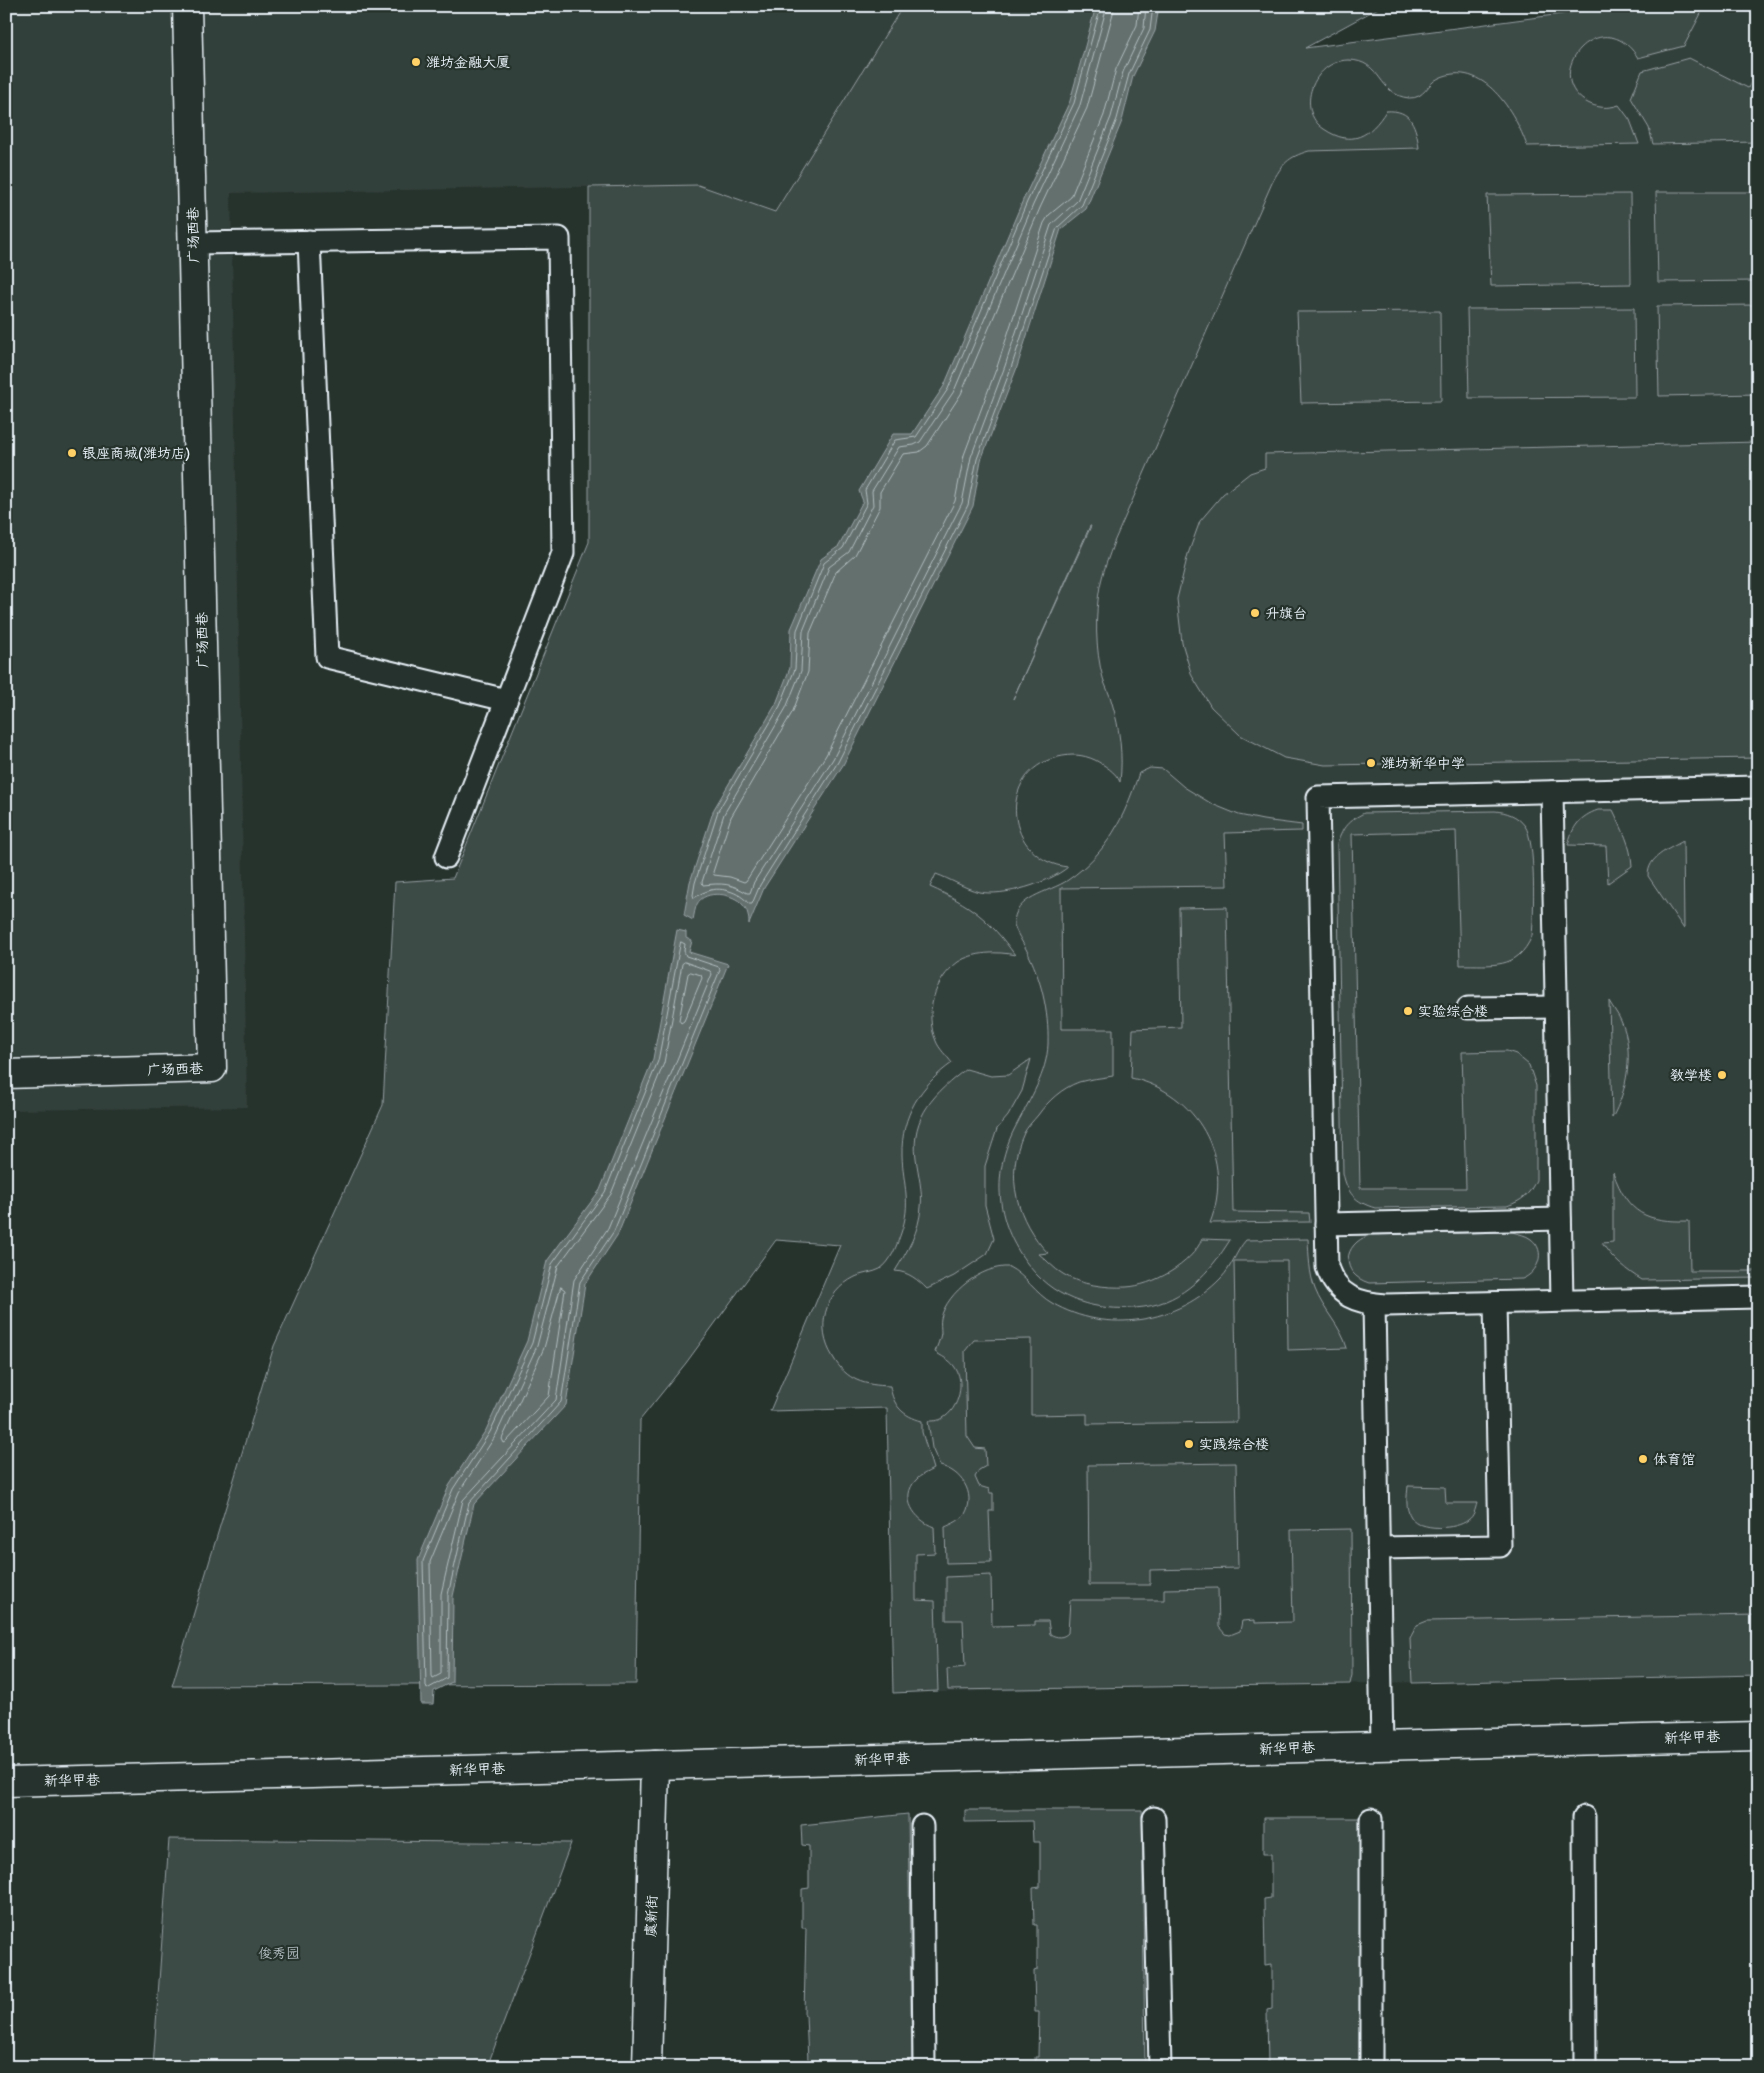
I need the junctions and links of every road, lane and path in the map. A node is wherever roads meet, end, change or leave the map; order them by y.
1 (187, 6) edge
2 (309, 241) junction
3 (193, 243) junction
4 (506, 700) junction
5 (1758, 788) edge
6 (1552, 792) junction
7 (446, 857) dead end
8 (1556, 1007) junction
9 (1468, 1008) dead end
10 (6, 1074) edge
11 (1560, 1219) junction
12 (1326, 1224) junction
13 (1758, 1297) edge
14 (1562, 1301) junction
15 (1495, 1303) junction
16 (1374, 1304) junction
17 (1378, 1548) junction
18 (1758, 1736) edge
19 (1382, 1746) junction
20 (655, 1765) junction
21 (6, 1782) edge
22 (1584, 1817) dead end
23 (1154, 1818) dead end
24 (1371, 1819) dead end
25 (922, 1826) dead end
26 (647, 2067) edge
27 (924, 2067) edge
28 (1160, 2067) edge
29 (1371, 2067) edge
30 (1585, 2067) edge

1 - 3 street, 广场西巷
2 - 3 lane
2 - 4 lane
2 - 4 lane
3 - 10 street, 广场西巷
4 - 7 lane
5 - 6 lane
6 - 8 lane
6 - 12 lane
8 - 9 lane
8 - 11 lane
11 - 12 lane
11 - 14 lane
12 - 16 lane
13 - 14 lane
14 - 15 lane
15 - 16 lane
15 - 17 lane
16 - 17 lane
17 - 19 lane
18 - 19 street, 新华甲巷
19 - 20 street, 新华甲巷
20 - 21 street, 新华甲巷
20 - 26 street, 虞新街
22 - 30 lane
23 - 28 lane
24 - 29 lane
25 - 27 lane

